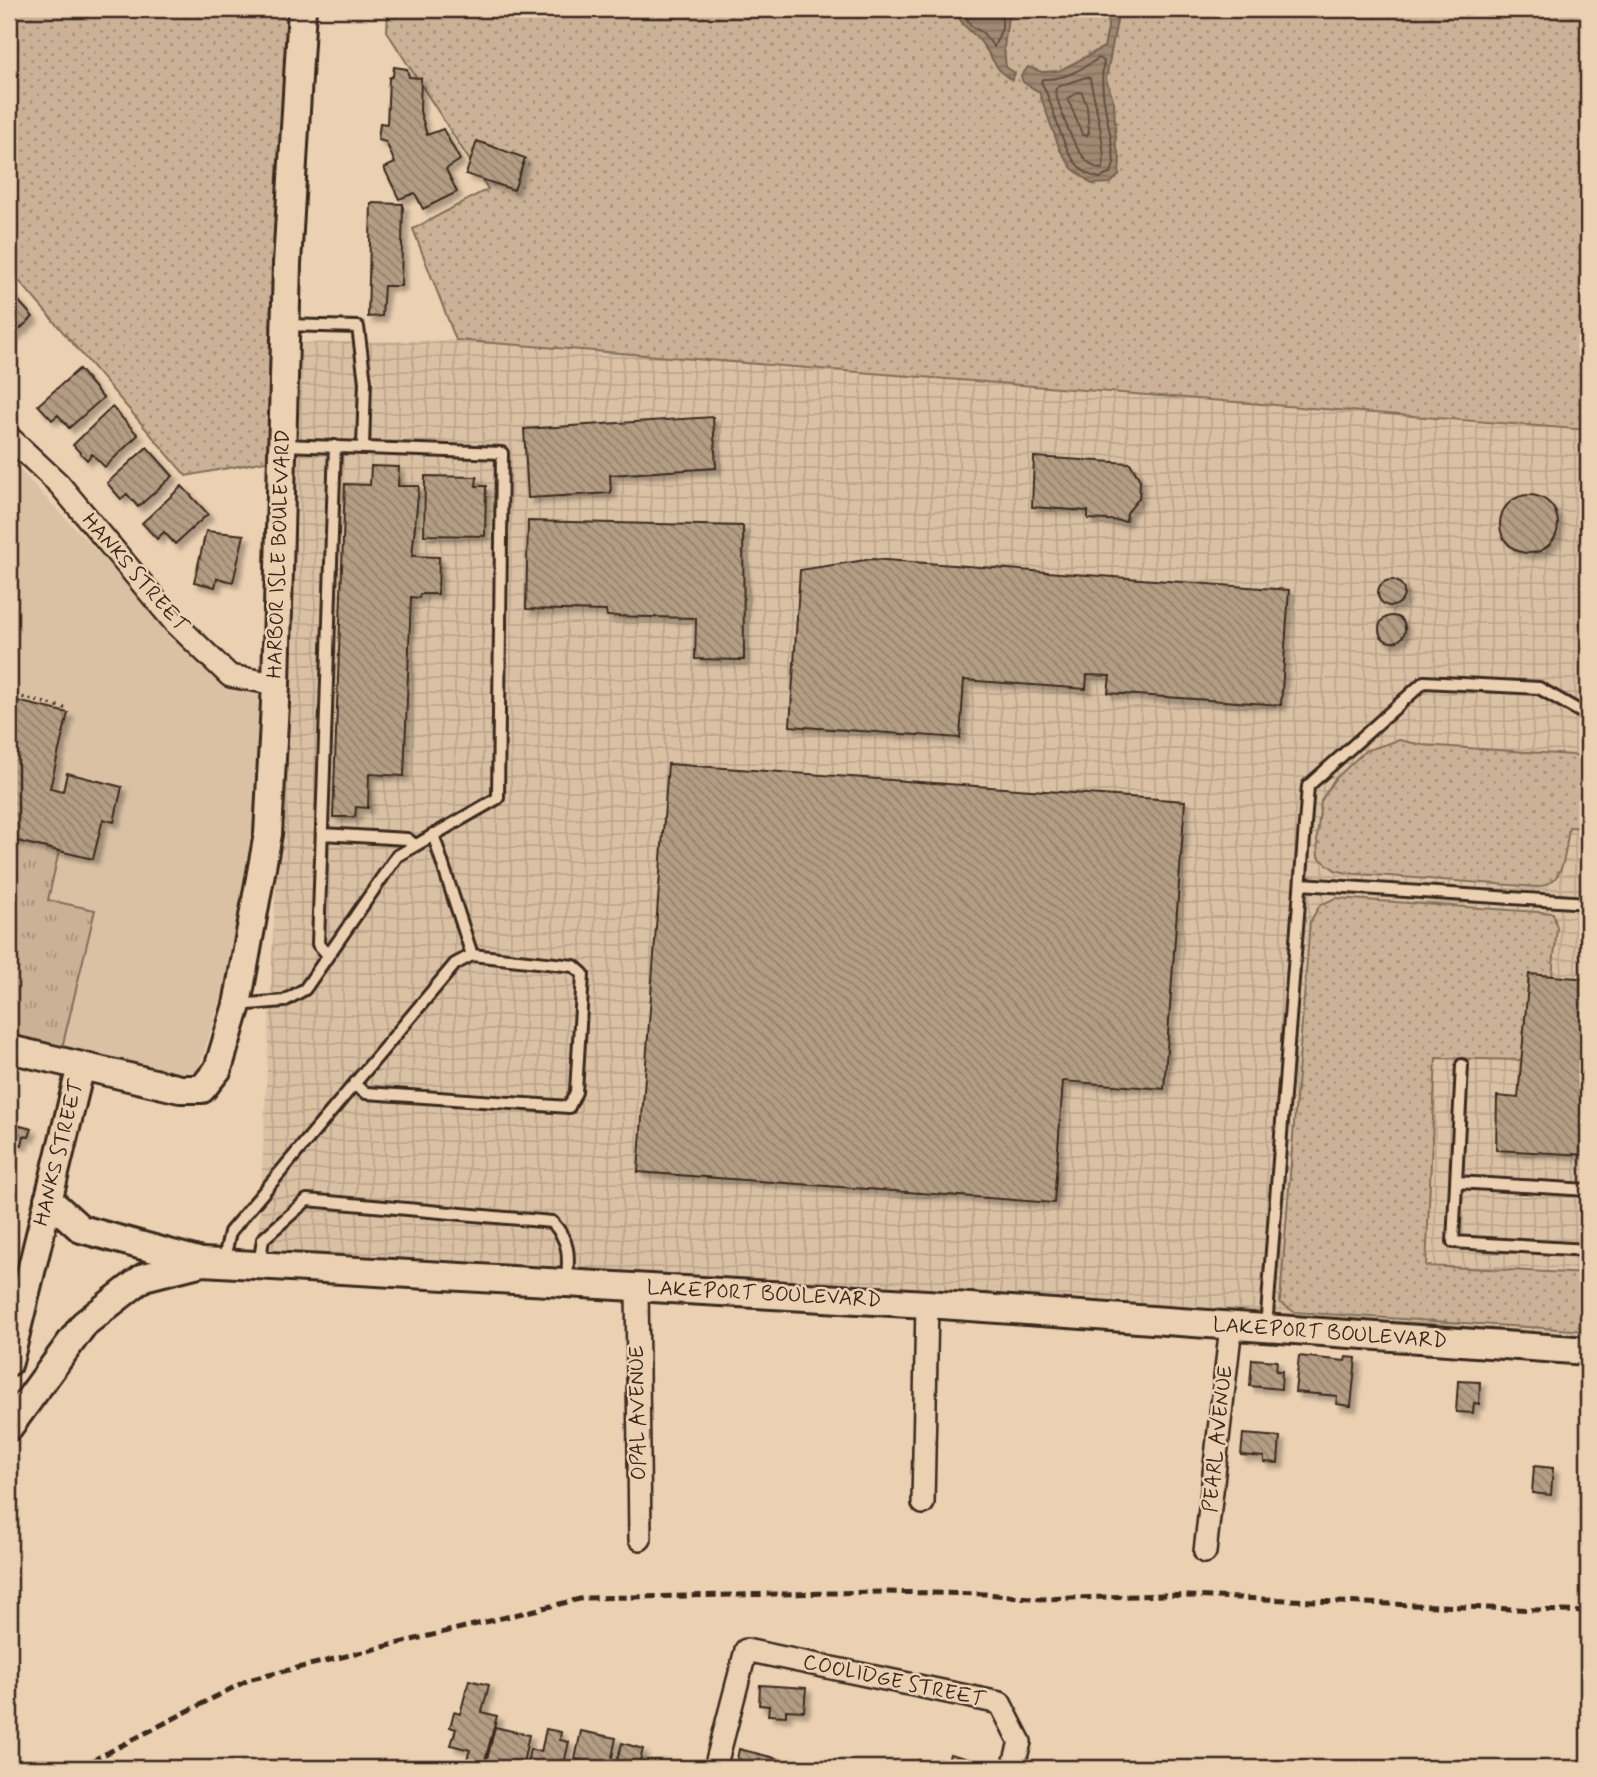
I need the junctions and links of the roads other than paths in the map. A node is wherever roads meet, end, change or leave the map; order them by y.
1 (303, 9) edge
2 (286, 325) junction
3 (9, 437) edge
4 (282, 445) junction
5 (335, 446) junction
6 (363, 447) junction
7 (276, 684) junction
8 (1588, 716) edge
9 (321, 834) junction
10 (433, 834) junction
11 (415, 845) junction
12 (1301, 884) junction
13 (1588, 903) edge
14 (328, 955) junction
15 (472, 955) junction
16 (237, 1005) junction
17 (9, 1049) edge
18 (1462, 1065) dead end
19 (80, 1066) junction
20 (354, 1085) junction
21 (1457, 1182) junction
22 (1588, 1191) edge
23 (48, 1199) junction
24 (1588, 1250) edge
25 (213, 1262) junction
26 (260, 1265) junction
27 (567, 1283) junction
28 (636, 1287) junction
29 (927, 1304) junction
30 (1231, 1326) junction
31 (1266, 1328) junction
32 (10, 1349) edge
33 (1588, 1351) edge
34 (9, 1427) edge
35 (923, 1503) dead end
36 (640, 1539) dead end
37 (1205, 1552) dead end
38 (715, 1768) edge
39 (1013, 1768) edge

1 - 2 street, HARBOR ISLE BOULEVARD
2 - 4 street, HARBOR ISLE BOULEVARD
2 - 6 lane
3 - 7 street, HANKS STREET
4 - 5 lane
4 - 7 street, HARBOR ISLE BOULEVARD
5 - 6 lane
5 - 9 lane
6 - 10 lane
7 - 16 street, HARBOR ISLE BOULEVARD
8 - 12 lane
9 - 11 lane
9 - 14 lane
10 - 11 lane
10 - 15 lane
11 - 14 lane
12 - 13 lane
12 - 31 lane
14 - 16 lane
15 - 20 lane
15 - 20 lane
16 - 19 street, HARBOR ISLE BOULEVARD
17 - 19 street
18 - 21 lane
19 - 23 street, HANKS STREET
20 - 25 lane
21 - 22 lane
21 - 24 lane
23 - 25 street
23 - 32 street, HANKS STREET
25 - 26 street, LAKEPORT BOULEVARD
25 - 34 street, LAKEPORT BOULEVARD
26 - 27 street, LAKEPORT BOULEVARD
26 - 27 lane
27 - 28 street, LAKEPORT BOULEVARD
28 - 29 street, LAKEPORT BOULEVARD
28 - 36 street, OPAL AVENUE
29 - 30 street, LAKEPORT BOULEVARD
29 - 35 street
30 - 31 street, LAKEPORT BOULEVARD
30 - 37 street, PEARL AVENUE
31 - 33 street, LAKEPORT BOULEVARD
38 - 39 street, COOLIDGE STREET

